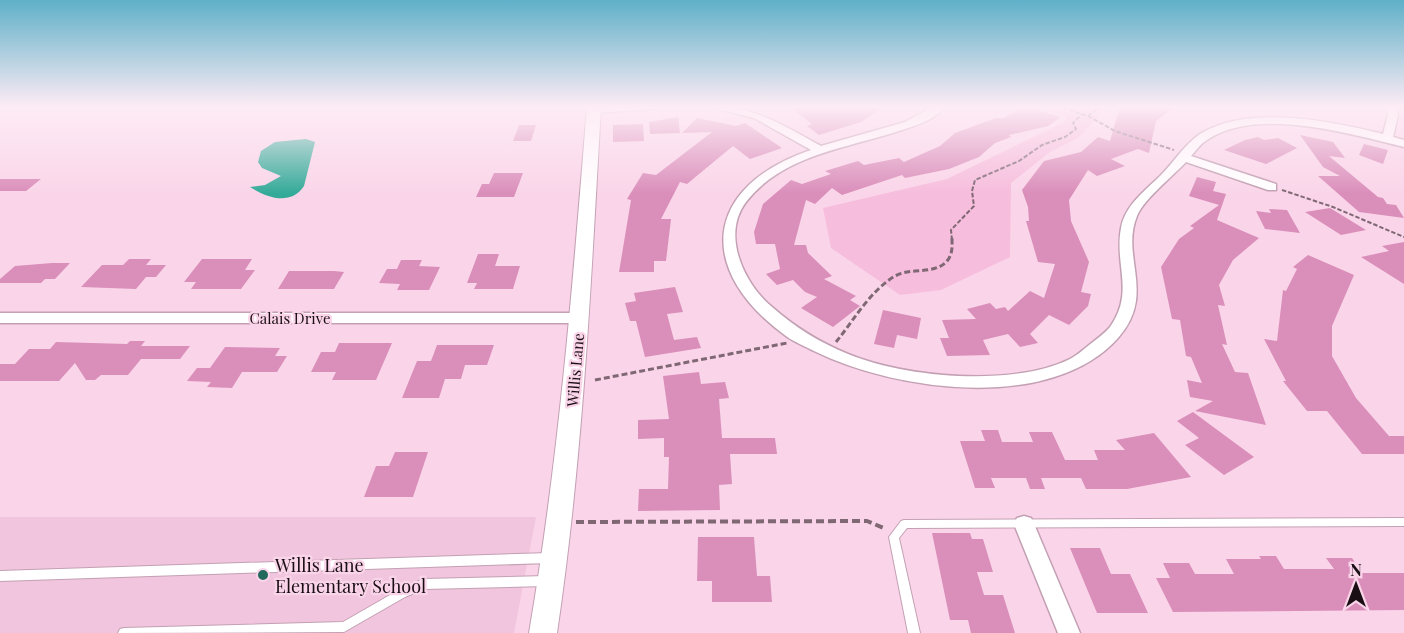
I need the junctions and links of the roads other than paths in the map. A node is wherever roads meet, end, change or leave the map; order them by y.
1 (592, 136) edge
2 (793, 136) edge
3 (873, 136) edge
4 (1208, 136) edge
5 (1375, 136) edge
6 (1387, 138) joint
7 (1404, 144) edge
8 (821, 151) junction
9 (1185, 156) junction
10 (1272, 187) road end
11 (0, 318) edge
12 (579, 318) junction
13 (1404, 522) edge
14 (1024, 524) junction
15 (555, 558) junction
16 (0, 576) edge
17 (551, 580) junction
18 (124, 633) edge
19 (543, 633) edge
20 (914, 633) edge
21 (1069, 633) edge

1 - 12 street, Willis Lane
2 - 8 street
3 - 8 street
4 - 9 street
5 - 6 street
6 - 7 street
8 - 9 street
9 - 10 street
11 - 12 street, Calais Drive
12 - 15 street, Willis Lane
13 - 14 lane
14 - 20 lane
14 - 21 street
15 - 16 lane
15 - 17 street, Willis Lane
17 - 18 lane
17 - 19 street, Willis Lane

